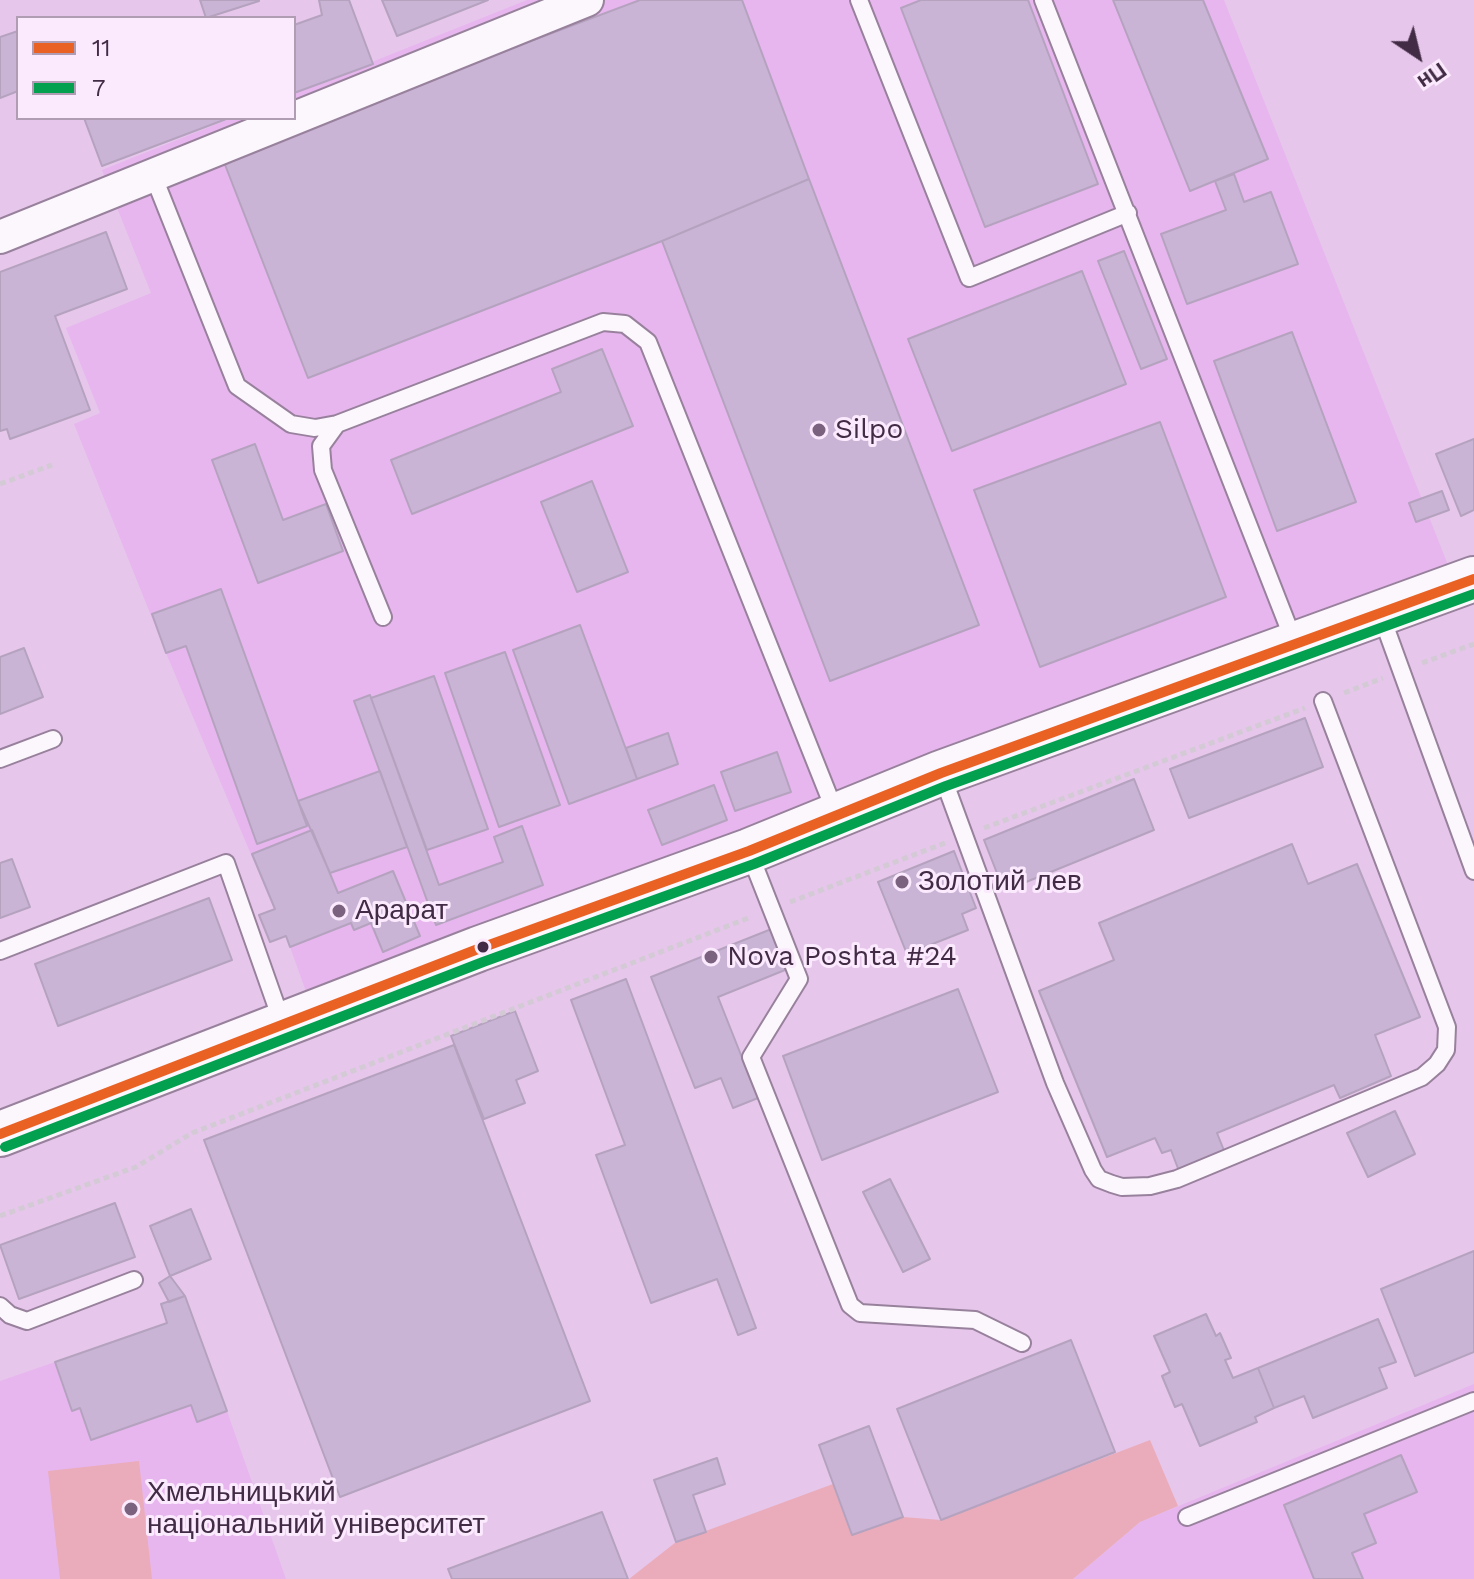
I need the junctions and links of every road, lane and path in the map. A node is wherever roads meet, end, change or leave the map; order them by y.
1 (587, 0) edge
2 (859, 0) edge
3 (1043, 0) edge
4 (296, 117) edge
5 (289, 120) edge
6 (153, 175) junction
7 (1128, 213) junction
8 (0, 237) edge
9 (337, 424) junction
10 (52, 465) dead end
11 (0, 484) edge
12 (1474, 579) edge
13 (1380, 613) junction
14 (383, 617) dead end
15 (1474, 644) edge
16 (1296, 646) junction
17 (1403, 671) junction
18 (1323, 701) junction
19 (53, 739) dead end
20 (0, 759) edge
21 (941, 773) junction
22 (836, 816) junction
23 (966, 835) junction
24 (749, 851) junction
25 (1474, 871) edge
26 (772, 908) junction
27 (0, 951) edge
28 (283, 1025) junction
29 (0, 1134) edge
30 (0, 1216) edge
31 (134, 1280) dead end
32 (0, 1306) edge
33 (1022, 1343) dead end
34 (1474, 1401) edge
35 (1187, 1517) dead end

1 - 4 street
2 - 7 lane
3 - 7 lane
5 - 6 street
6 - 8 street
6 - 9 lane
7 - 16 lane
9 - 14 lane
9 - 22 lane
10 - 11 path
12 - 13 main road
13 - 16 main road
13 - 17 lane
15 - 17 path
16 - 21 main road
17 - 18 path
17 - 25 lane
18 - 23 path
18 - 23 lane
19 - 20 lane
21 - 22 main road
21 - 23 lane
22 - 24 main road
23 - 26 path
24 - 26 lane
24 - 28 main road
26 - 30 path
26 - 33 lane
27 - 28 lane
28 - 29 main road
31 - 32 lane
34 - 35 lane

